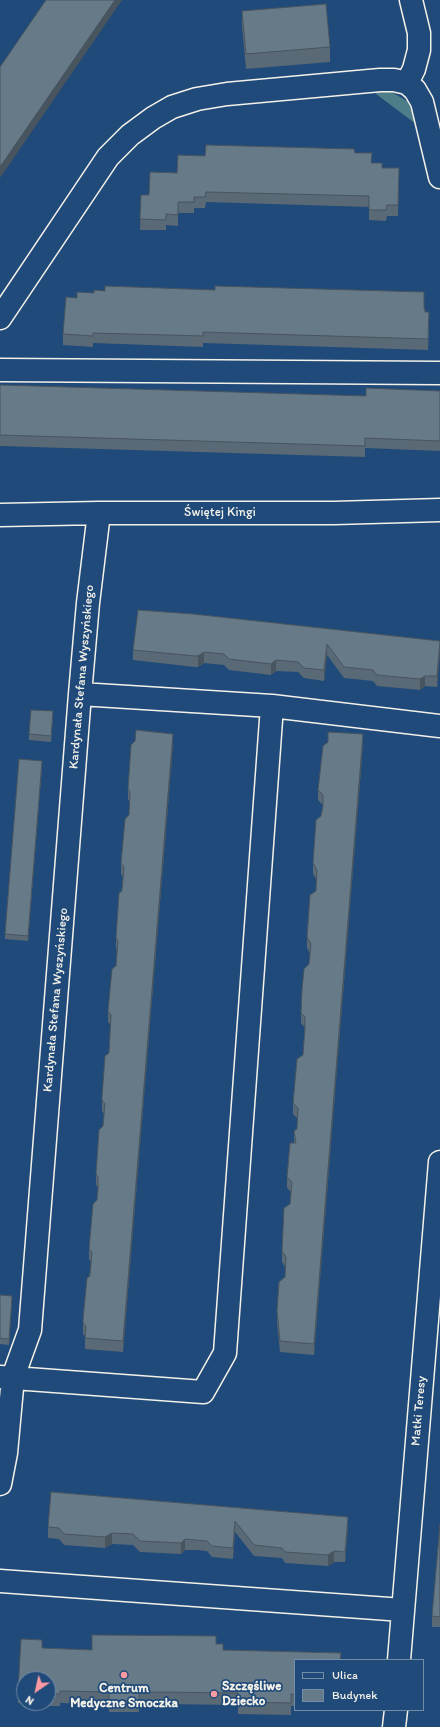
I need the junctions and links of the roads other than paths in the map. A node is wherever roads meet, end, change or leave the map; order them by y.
1 (411, 0) edge
2 (407, 83) junction
3 (440, 177) edge
4 (0, 318) edge
5 (0, 370) edge
6 (440, 373) edge
7 (440, 510) edge
8 (99, 513) junction
9 (0, 515) edge
10 (80, 694) junction
11 (272, 706) junction
12 (440, 726) edge
13 (440, 1162) edge
14 (7, 1377) edge
15 (0, 1484) edge
16 (0, 1581) edge
17 (403, 1610) junction
18 (399, 1659) edge
19 (396, 1711) edge
20 (394, 1727) edge

1 - 2 street
2 - 3 street
2 - 4 street
5 - 6 street
7 - 8 street, Świętej Kingi
8 - 9 street, Świętej Kingi
8 - 10 street, Kardynała Stefana Wyszyńskiego
10 - 11 street
10 - 14 street, Kardynała Stefana Wyszyńskiego
11 - 12 street
11 - 14 street
13 - 17 street, Matki Teresy
14 - 15 street, Kardynała Stefana Wyszyńskiego
16 - 17 street
17 - 18 street, Matki Teresy
19 - 20 street

